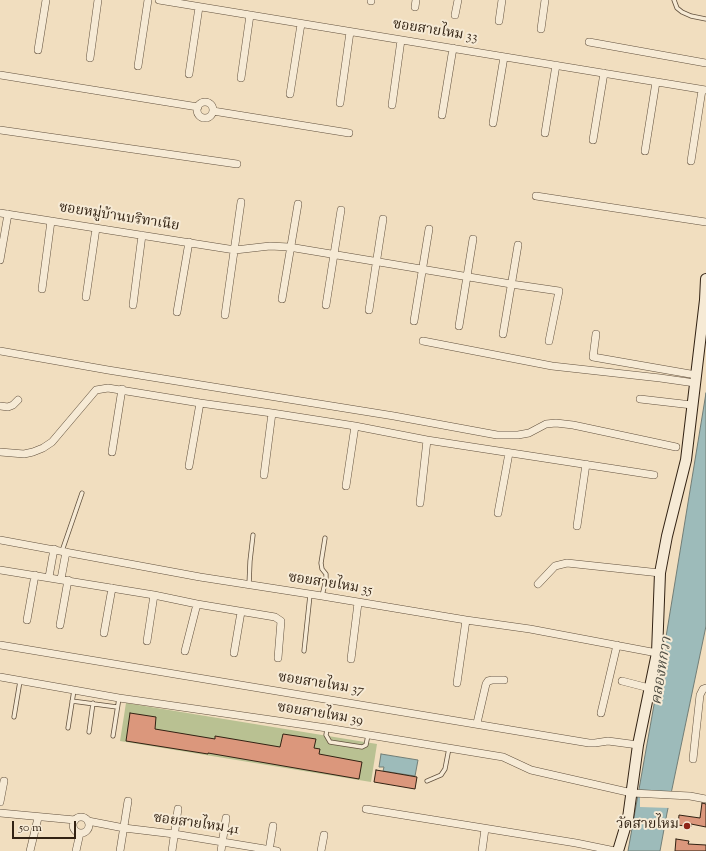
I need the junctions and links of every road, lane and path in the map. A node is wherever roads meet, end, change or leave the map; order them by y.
1 (46, 0) edge
2 (98, 0) edge
3 (148, 0) edge
4 (159, 0) edge
5 (458, 0) edge
6 (502, 0) edge
7 (545, 0) edge
8 (674, 0) edge
9 (199, 7) junction
10 (250, 15) junction
11 (455, 15) dead end
12 (706, 19) edge
13 (499, 21) dead end
14 (302, 24) junction
15 (541, 29) dead end
16 (350, 32) junction
17 (401, 40) junction
18 (589, 42) dead end
19 (453, 48) junction
20 (38, 50) dead end
21 (504, 57) junction
22 (90, 58) dead end
23 (706, 63) edge
24 (556, 65) junction
25 (138, 66) dead end
26 (604, 73) junction
27 (189, 74) dead end
28 (0, 75) edge
29 (241, 78) dead end
30 (656, 82) junction
31 (704, 90) edge
32 (290, 94) dead end
33 (340, 103) dead end
34 (392, 105) dead end
35 (198, 107) junction
36 (213, 111) junction
37 (442, 115) dead end
38 (493, 123) dead end
39 (0, 130) edge
40 (349, 133) dead end
41 (545, 133) dead end
42 (593, 140) dead end
43 (645, 151) dead end
44 (691, 161) dead end
45 (238, 164) dead end
46 (536, 196) dead end
47 (241, 202) dead end
48 (298, 204) dead end
49 (341, 210) dead end
50 (0, 213) edge
51 (8, 214) junction
52 (383, 219) dead end
53 (51, 221) junction
54 (706, 222) edge
55 (96, 228) junction
56 (429, 229) dead end
57 (142, 235) junction
58 (473, 239) dead end
59 (189, 242) junction
60 (518, 245) dead end
61 (290, 248) junction
62 (234, 250) junction
63 (334, 254) junction
64 (0, 260) edge
65 (377, 262) junction
66 (422, 269) junction
67 (467, 277) junction
68 (706, 279) edge
69 (511, 284) junction
70 (42, 289) dead end
71 (86, 297) dead end
72 (282, 299) dead end
73 (133, 304) dead end
74 (326, 305) dead end
75 (369, 310) dead end
76 (177, 312) dead end
77 (225, 315) dead end
78 (414, 321) dead end
79 (458, 326) dead end
80 (503, 334) dead end
81 (596, 334) dead end
82 (423, 341) dead end
83 (549, 341) dead end
84 (0, 351) edge
85 (696, 379) junction
86 (122, 390) junction
87 (640, 399) dead end
88 (18, 400) dead end
89 (200, 403) junction
90 (692, 405) junction
91 (0, 406) edge
92 (272, 413) junction
93 (355, 426) junction
94 (427, 440) junction
95 (676, 447) dead end
96 (0, 452) edge
97 (112, 452) dead end
98 (509, 453) junction
99 (586, 464) junction
100 (188, 466) dead end
101 (264, 475) dead end
102 (654, 475) dead end
103 (346, 486) dead end
104 (82, 493) dead end
105 (420, 503) dead end
106 (498, 513) dead end
107 (577, 526) dead end
108 (253, 535) dead end
109 (325, 538) dead end
110 (0, 540) edge
111 (54, 549) junction
112 (64, 551) junction
113 (0, 570) edge
114 (660, 573) junction
115 (35, 575) junction
116 (49, 577) junction
117 (64, 580) junction
118 (538, 584) dead end
119 (249, 585) junction
120 (112, 588) junction
121 (310, 594) junction
122 (154, 595) junction
123 (322, 596) junction
124 (358, 603) junction
125 (197, 604) junction
126 (241, 612) junction
127 (27, 620) dead end
128 (466, 620) junction
129 (60, 626) dead end
130 (104, 633) dead end
131 (147, 641) dead end
132 (0, 645) edge
133 (617, 645) junction
134 (185, 651) dead end
135 (304, 651) dead end
136 (234, 653) dead end
137 (657, 653) junction
138 (278, 658) dead end
139 (351, 659) dead end
140 (0, 677) edge
141 (504, 680) dead end
142 (20, 681) junction
143 (622, 681) dead end
144 (457, 683) dead end
145 (649, 688) junction
146 (706, 688) edge
147 (74, 690) junction
148 (119, 698) junction
149 (72, 701) junction
150 (93, 704) junction
151 (117, 707) junction
152 (601, 713) dead end
153 (14, 717) dead end
154 (477, 723) junction
155 (68, 728) dead end
156 (327, 728) junction
157 (89, 732) dead end
158 (368, 735) junction
159 (113, 736) dead end
160 (638, 745) junction
161 (449, 748) junction
162 (693, 759) dead end
163 (4, 781) dead end
164 (427, 781) dead end
165 (635, 794) junction
166 (706, 799) edge
167 (128, 801) dead end
168 (0, 802) edge
169 (178, 809) dead end
170 (366, 809) dead end
171 (0, 813) edge
172 (38, 818) junction
173 (226, 818) dead end
174 (75, 820) junction
175 (88, 821) junction
176 (273, 826) dead end
177 (124, 828) junction
178 (485, 829) junction
179 (80, 833) junction
180 (174, 834) junction
181 (324, 835) dead end
182 (222, 842) junction
183 (576, 843) junction
184 (30, 851) edge
185 (76, 851) edge
186 (120, 851) edge
187 (172, 851) edge
188 (221, 851) edge
189 (272, 851) edge
190 (321, 851) edge
191 (482, 851) edge
192 (575, 851) edge
193 (617, 851) edge

1 - 20 street
2 - 22 street
3 - 25 street
4 - 9 street, ซอยสายไหม 33
5 - 11 street
6 - 13 street
7 - 15 street
8 - 12 lane
9 - 10 street, ซอยสายไหม 33
9 - 27 street
10 - 14 street, ซอยสายไหม 33
10 - 29 street
14 - 16 street, ซอยสายไหม 33
14 - 32 street
16 - 17 street, ซอยสายไหม 33
16 - 33 street
17 - 19 street, ซอยสายไหม 33
17 - 34 street
18 - 23 street
19 - 21 street, ซอยสายไหม 33
19 - 37 street
21 - 24 street, ซอยสายไหม 33
21 - 38 street
24 - 26 street, ซอยสายไหม 33
24 - 41 street
26 - 30 street, ซอยสายไหม 33
26 - 42 street
28 - 35 street
30 - 31 street, ซอยสายไหม 33
30 - 43 street
31 - 44 street
35 - 36 street
35 - 36 street
36 - 40 street
39 - 45 street
46 - 54 street
47 - 62 street
48 - 61 street
49 - 63 street
50 - 51 street, ซอยหมู่บ้านบริทาเนีย
51 - 53 street, ซอยหมู่บ้านบริทาเนีย
51 - 64 street
52 - 65 street
53 - 55 street, ซอยหมู่บ้านบริทาเนีย
53 - 70 street
55 - 57 street, ซอยหมู่บ้านบริทาเนีย
55 - 71 street
56 - 66 street
57 - 59 street, ซอยหมู่บ้านบริทาเนีย
57 - 73 street
58 - 67 street
59 - 62 street, ซอยหมู่บ้านบริทาเนีย
59 - 76 street
60 - 69 street
61 - 62 street, ซอยหมู่บ้านบริทาเนีย
61 - 63 street, ซอยหมู่บ้านบริทาเนีย
61 - 72 street
62 - 77 street
63 - 65 street, ซอยหมู่บ้านบริทาเนีย
63 - 74 street
65 - 66 street, ซอยหมู่บ้านบริทาเนีย
65 - 75 street
66 - 67 street, ซอยหมู่บ้านบริทาเนีย
66 - 78 street
67 - 69 street, ซอยหมู่บ้านบริทาเนีย
67 - 79 street
68 - 85 street
69 - 80 street
69 - 83 street, ซอยหมู่บ้านบริทาเนีย
81 - 85 street
82 - 85 street
84 - 95 street
85 - 90 street
86 - 89 street
86 - 96 street
86 - 97 street
87 - 90 street
88 - 91 street
89 - 92 street
89 - 100 street
90 - 114 street
92 - 93 street
92 - 101 street
93 - 94 street
93 - 103 street
94 - 98 street
94 - 105 street
98 - 99 street
98 - 106 street
99 - 102 street
99 - 107 street
104 - 112 lane
108 - 119 lane
109 - 123 lane
110 - 111 street, ซอยสายไหม 35
111 - 112 street, ซอยสายไหม 35
111 - 116 street
112 - 117 street
112 - 119 street, ซอยสายไหม 35
113 - 115 street
114 - 118 street
114 - 137 street
115 - 116 street
115 - 127 street
116 - 117 street
117 - 120 street
117 - 129 street
119 - 121 street, ซอยสายไหม 35
120 - 122 street
120 - 130 street
121 - 123 street, ซอยสายไหม 35
121 - 135 lane
122 - 125 street
122 - 131 street
123 - 124 street, ซอยสายไหม 35
124 - 128 street, ซอยสายไหม 35
124 - 139 street
125 - 126 street
125 - 134 street
126 - 136 street
126 - 138 street
128 - 133 street, ซอยสายไหม 35
128 - 144 street
132 - 154 street, ซอยสายไหม 37
133 - 137 street, ซอยสายไหม 35
133 - 152 street
137 - 145 street
140 - 142 street, ซอยสายไหม 39
141 - 154 street
142 - 147 street, ซอยสายไหม 39
142 - 153 lane
143 - 145 street
145 - 160 street
146 - 162 street
147 - 148 street, ซอยสายไหม 39
147 - 149 lane
148 - 151 lane
148 - 156 street, ซอยสายไหม 39
149 - 150 lane
149 - 155 lane
150 - 151 lane
150 - 157 lane
151 - 159 lane
154 - 160 street, ซอยสายไหม 37
156 - 158 street, ซอยสายไหม 39
156 - 158 lane
158 - 161 street, ซอยสายไหม 39
160 - 165 street
161 - 164 lane
161 - 165 street, ซอยสายไหม 39
163 - 168 street
165 - 166 street, ซอยสายไหม 39
165 - 193 street
167 - 177 street
169 - 180 street
170 - 178 street
171 - 172 street
172 - 174 street
172 - 184 street
173 - 182 street
174 - 175 street
174 - 179 street
175 - 177 street, ซอยสายไหม 41
175 - 179 street
176 - 189 street
177 - 180 street, ซอยสายไหม 41
177 - 186 street
178 - 183 street
178 - 191 street
179 - 185 street
180 - 182 street, ซอยสายไหม 41
180 - 187 street
181 - 190 street
182 - 188 street
182 - 189 street, ซอยสายไหม 41
183 - 192 street
183 - 193 street

